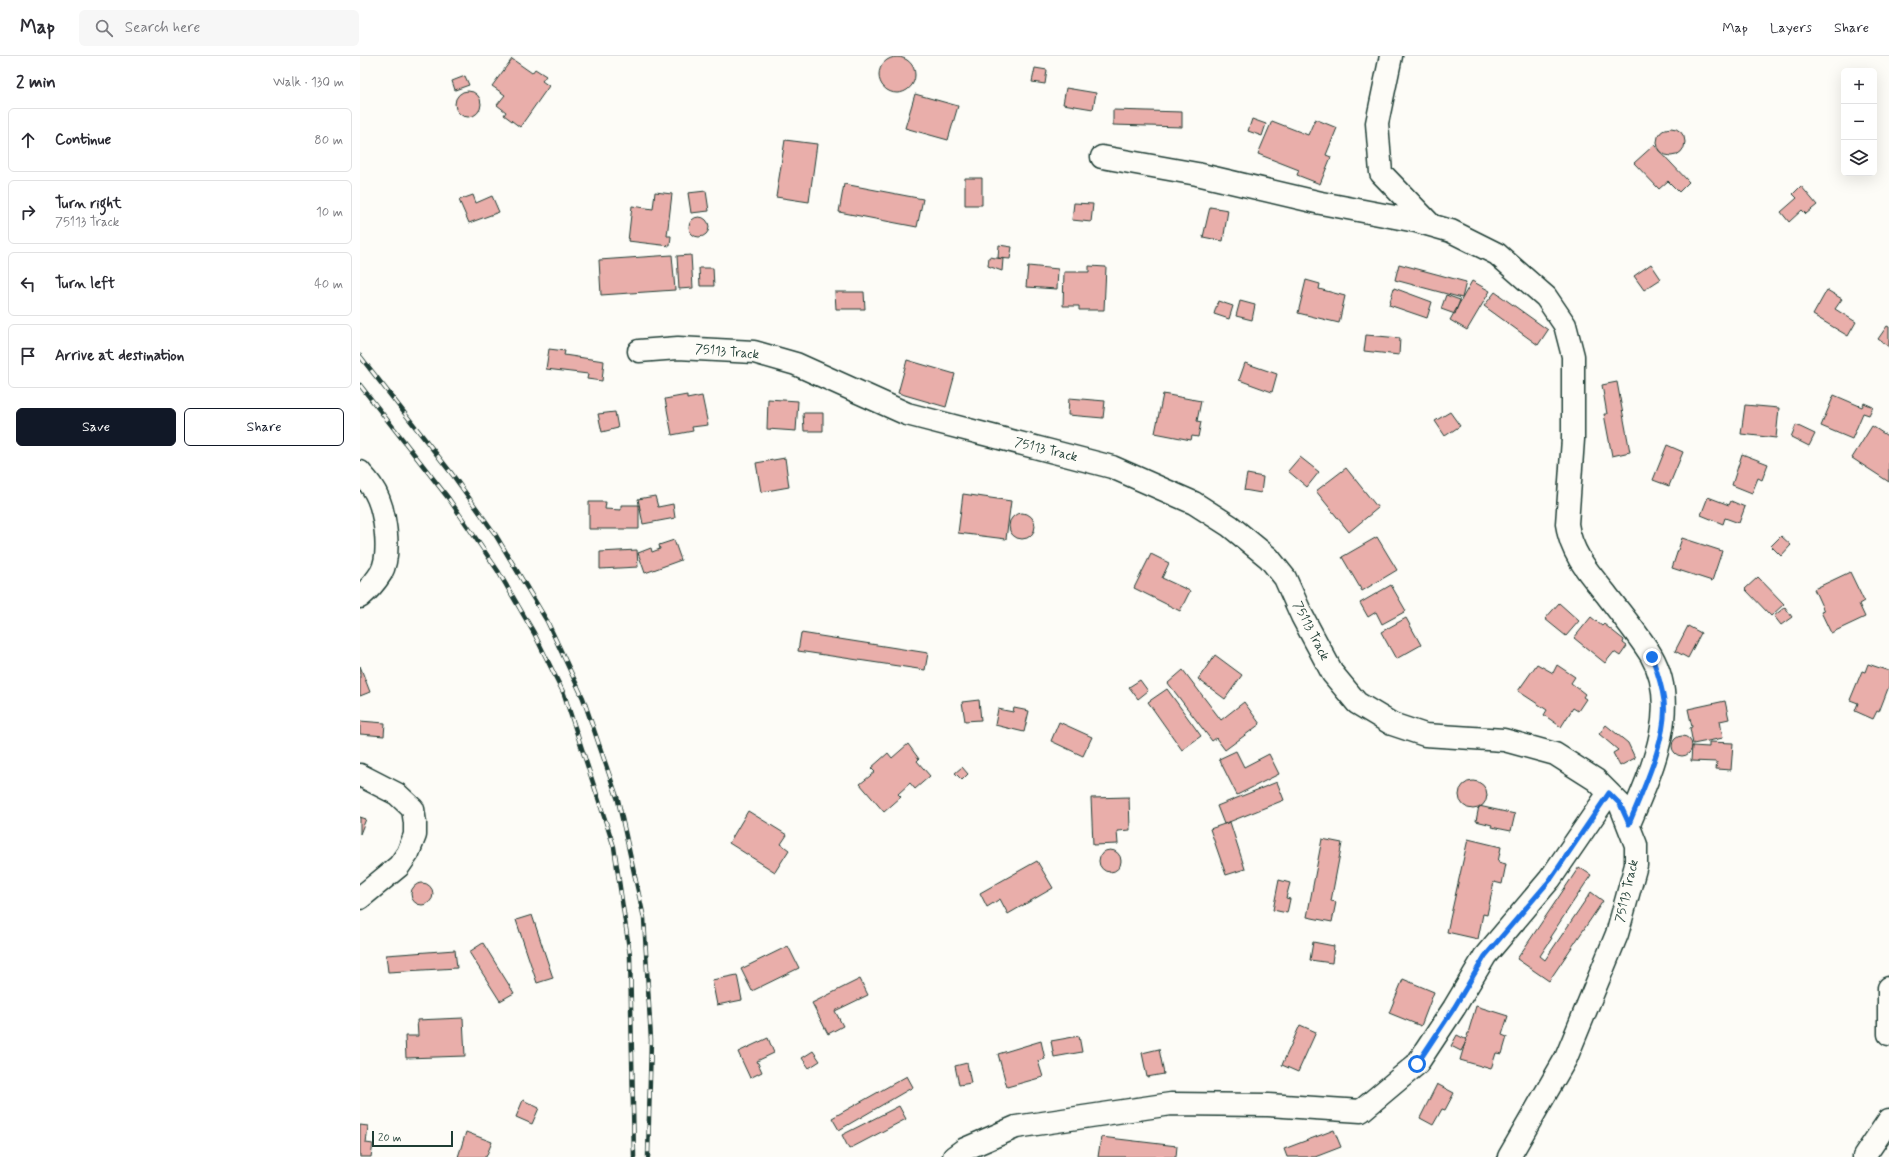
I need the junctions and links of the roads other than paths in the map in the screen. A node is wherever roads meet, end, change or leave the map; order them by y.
1 (1391, 56) edge
2 (1102, 157) dead end
3 (1431, 225) junction
4 (639, 352) dead end
5 (360, 472) edge
6 (360, 597) edge
7 (360, 775) edge
8 (1609, 793) junction
9 (1629, 824) junction
10 (360, 898) edge
11 (1889, 988) edge
12 (1889, 1034) edge
13 (1889, 1120) edge
14 (954, 1157) edge
15 (1509, 1157) edge
16 (1864, 1157) edge

1 - 3 street
2 - 3 street
3 - 9 street
4 - 8 street, 75113 Track
5 - 6 street
7 - 10 street
8 - 9 street, 75113 Track
8 - 14 street
9 - 15 street, 75113 Track
11 - 12 street
13 - 16 street

